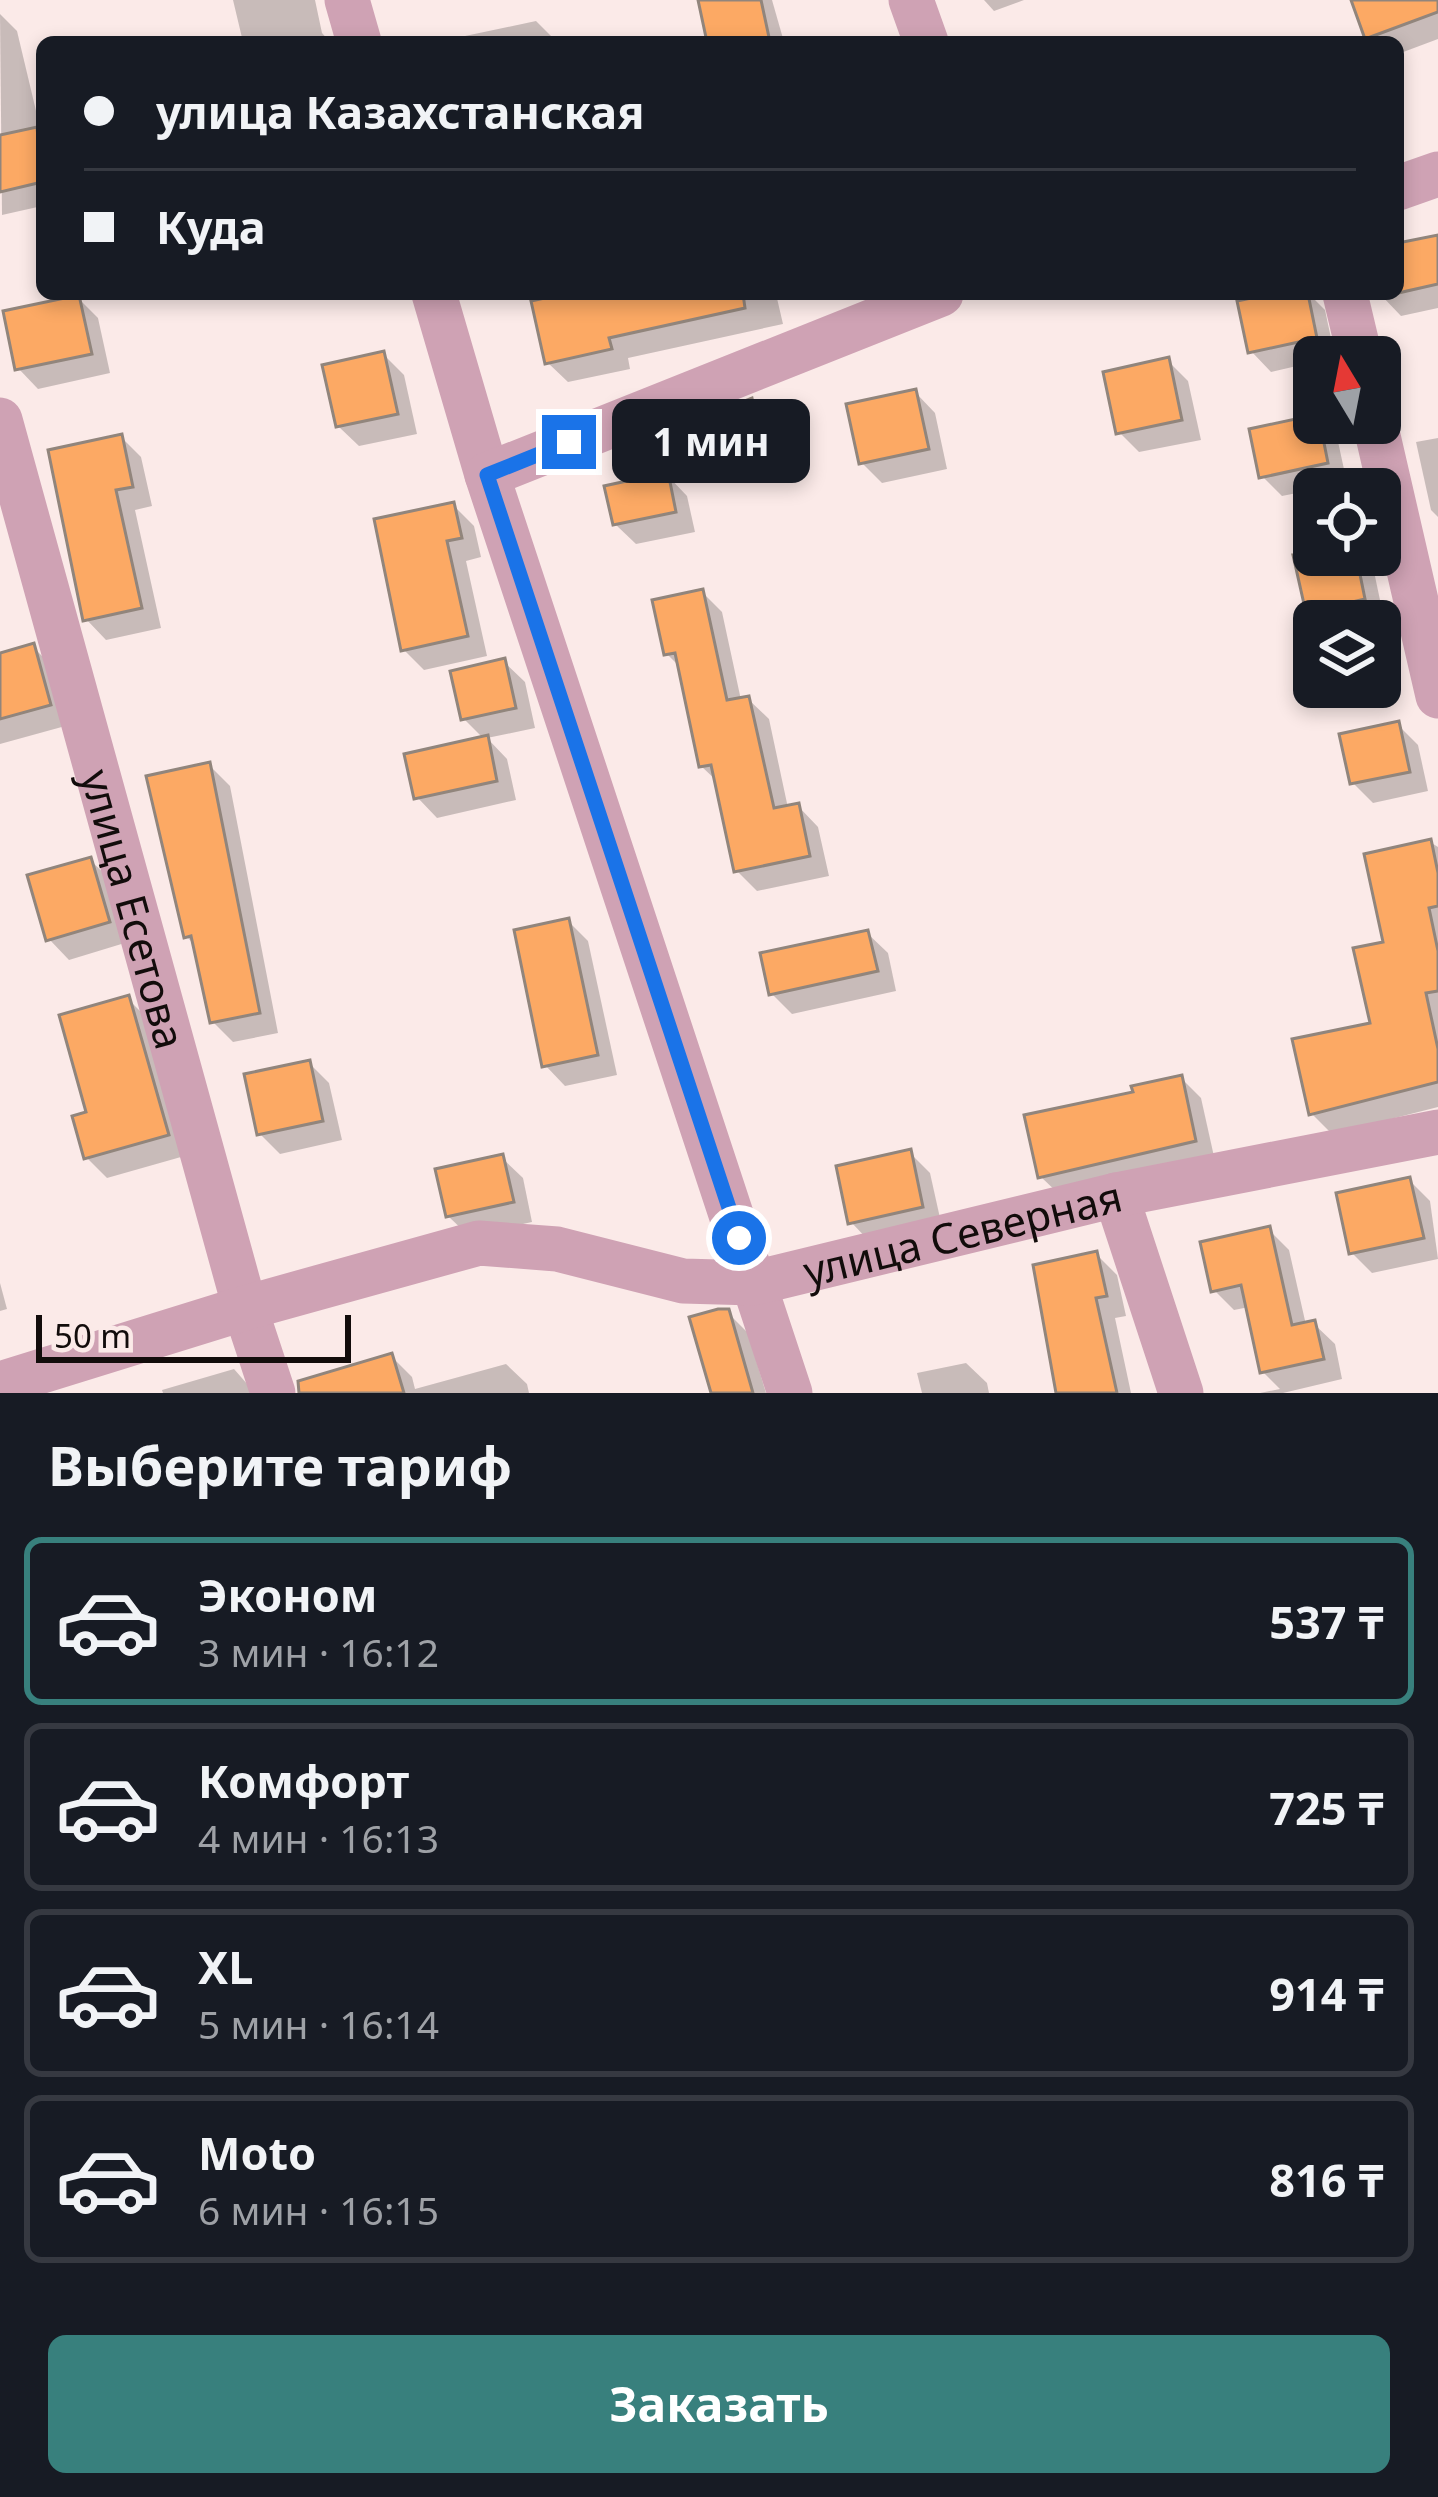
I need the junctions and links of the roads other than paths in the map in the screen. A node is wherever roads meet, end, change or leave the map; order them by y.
1 (347, 0) edge
2 (911, 0) edge
3 (357, 36) edge
4 (924, 36) edge
5 (1438, 174) edge
6 (1404, 186) edge
7 (436, 300) edge
8 (925, 300) edge
9 (1347, 300) edge
10 (1355, 336) edge
11 (0, 420) edge
12 (1380, 444) edge
13 (487, 475) junction
14 (1438, 696) edge
15 (1438, 1132) edge
16 (1116, 1195) junction
17 (754, 1282) junction
18 (245, 1308) junction
19 (0, 1384) edge
20 (273, 1393) edge
21 (790, 1393) edge
22 (1181, 1393) edge

1 - 3 street
2 - 4 street
5 - 6 street
7 - 13 street
8 - 13 street
9 - 10 street
11 - 18 street, улица Есетова
12 - 14 street
13 - 17 street
15 - 16 street, улица Северная
16 - 17 street, улица Северная
16 - 22 street
17 - 18 street, улица Северная
17 - 21 street
18 - 19 street, улица Северная
18 - 20 street, улица Есетова

